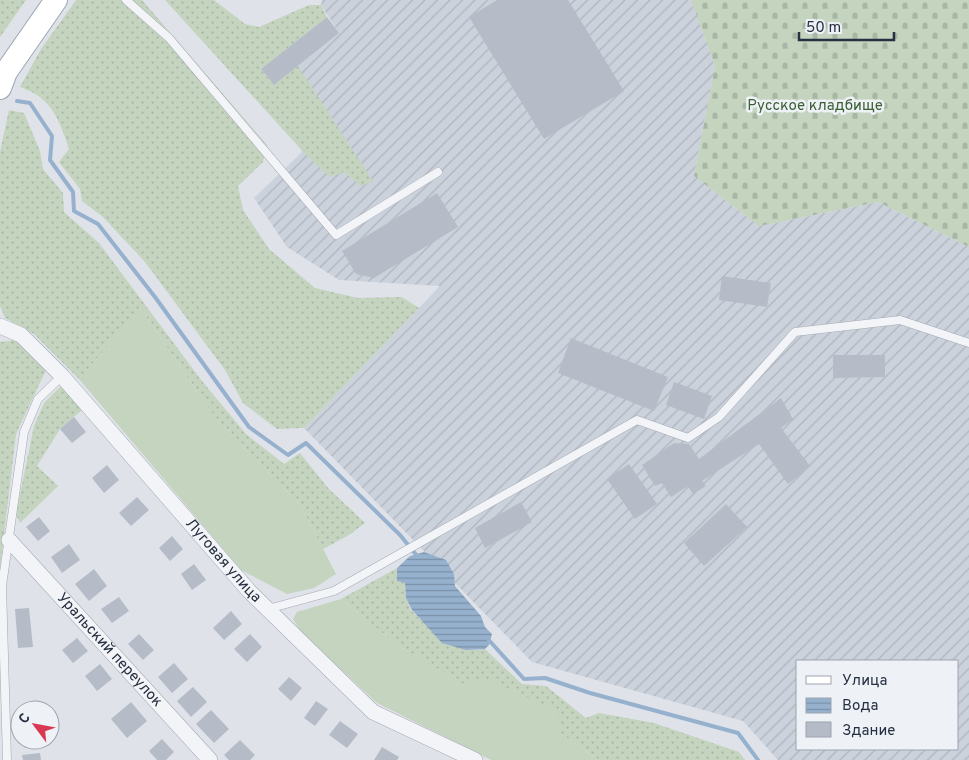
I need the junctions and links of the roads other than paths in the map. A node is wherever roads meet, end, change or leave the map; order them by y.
1 (56, 0) edge
2 (126, 0) edge
3 (3, 80) edge
4 (438, 172) dead end
5 (0, 326) edge
6 (969, 342) edge
7 (62, 376) junction
8 (9, 540) junction
9 (268, 609) junction
10 (7, 760) edge
11 (210, 760) edge
12 (475, 760) edge

1 - 3 main road
2 - 4 lane
5 - 7 street, Луговая улица
6 - 9 lane
7 - 8 lane
7 - 9 street, Луговая улица
8 - 10 lane
8 - 11 street, Уральский переулок
9 - 12 street, Луговая улица

